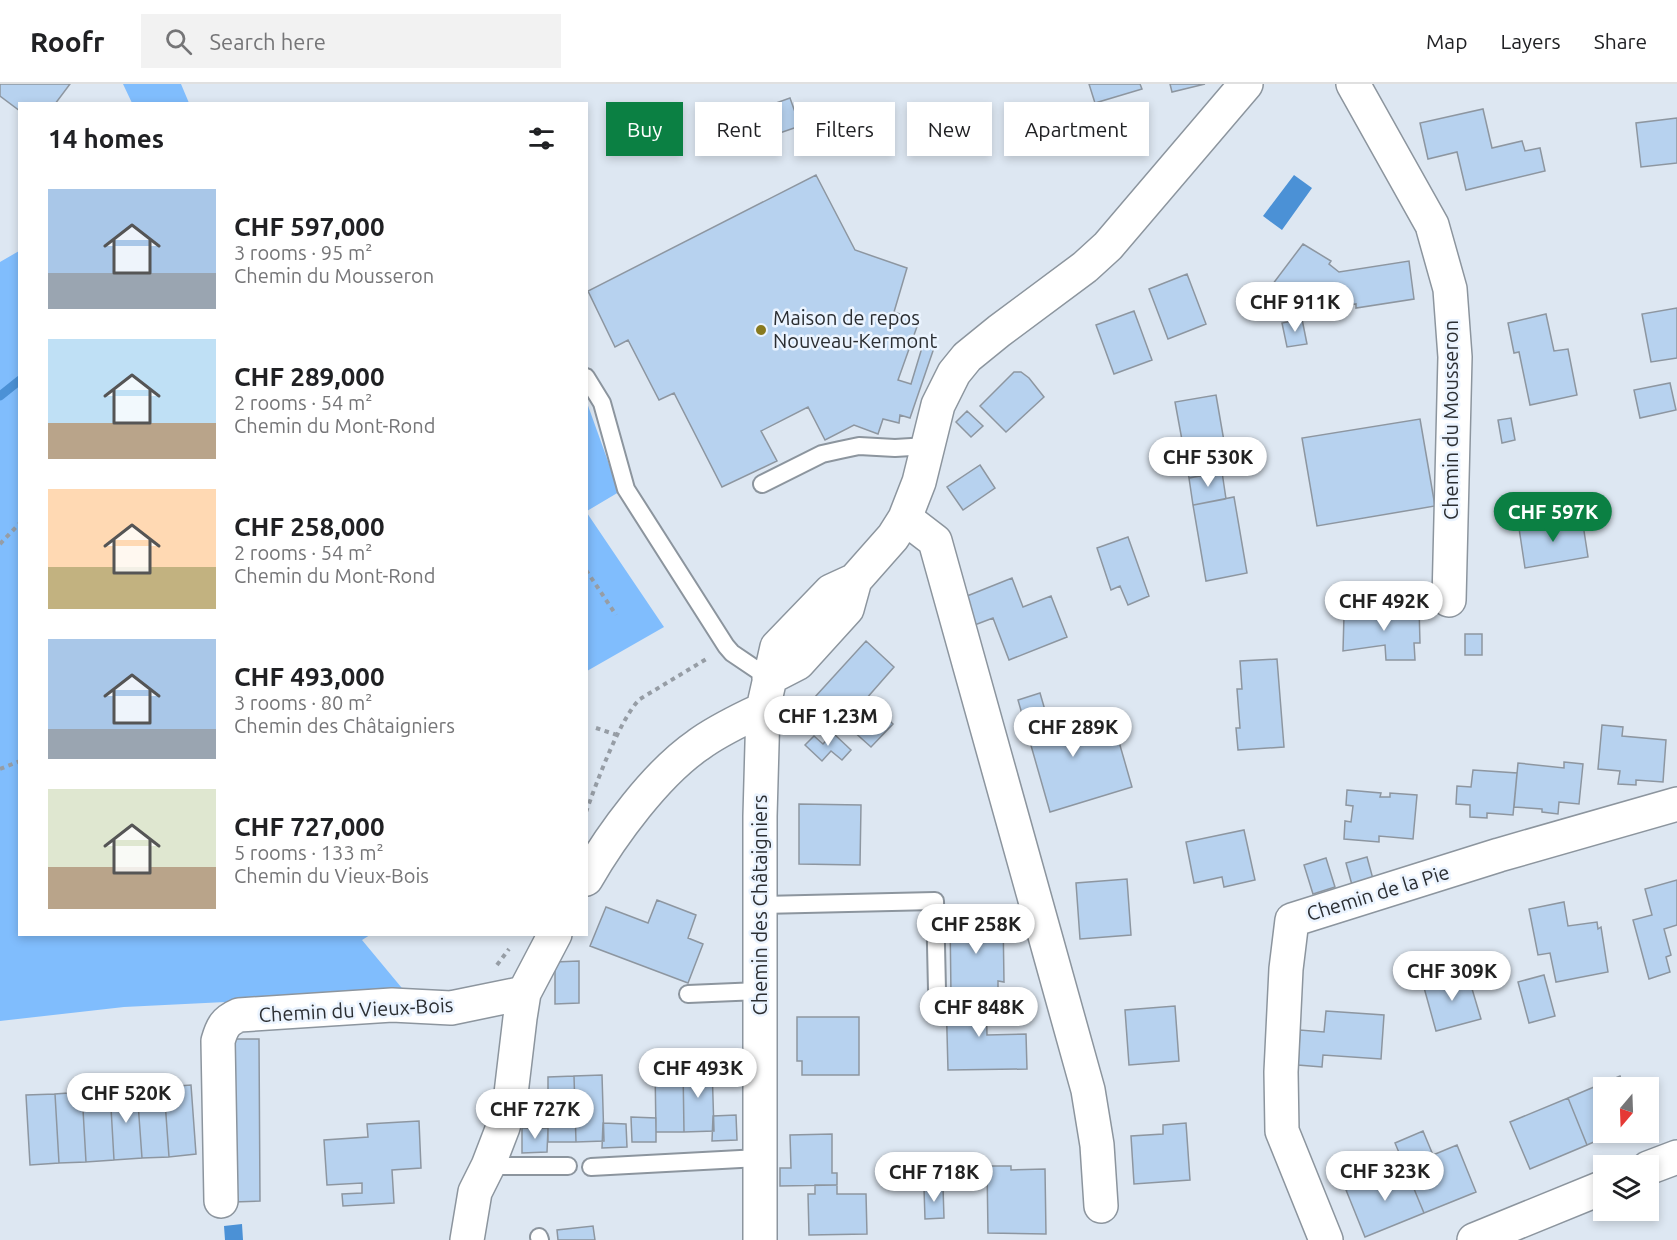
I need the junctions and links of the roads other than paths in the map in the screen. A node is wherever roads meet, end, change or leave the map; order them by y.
1 (1246, 84) edge
2 (1353, 84) edge
3 (588, 380) edge
4 (928, 446) junction
5 (762, 484) dead end
6 (905, 518) junction
7 (1449, 600) dead end
8 (766, 694) junction
9 (1677, 804) edge
10 (588, 876) edge
11 (760, 905) junction
12 (554, 936) edge
13 (937, 990) dead end
14 (759, 991) junction
15 (525, 993) junction
16 (688, 994) dead end
17 (1677, 1156) edge
18 (759, 1158) junction
19 (1659, 1163) edge
20 (488, 1166) junction
21 (568, 1166) dead end
22 (591, 1167) dead end
23 (1593, 1191) edge
24 (221, 1201) dead end
25 (1101, 1206) dead end
26 (467, 1240) edge
27 (760, 1240) edge
28 (1326, 1240) edge
29 (1474, 1240) edge

1 - 4 street
2 - 7 street, Chemin du Mousseron
3 - 8 lane
4 - 5 lane
4 - 6 street
6 - 8 street
6 - 25 street
8 - 10 street
8 - 11 street, Chemin des Châtaigniers
9 - 28 street, Chemin de la Pie
11 - 13 lane
11 - 14 street, Chemin des Châtaigniers
12 - 15 street
14 - 16 lane
14 - 18 street, Chemin des Châtaigniers
15 - 20 street
15 - 24 street, Chemin du Vieux-Bois
17 - 19 street
18 - 22 lane
18 - 27 street, Chemin des Châtaigniers
20 - 21 lane
20 - 26 street
23 - 29 street

